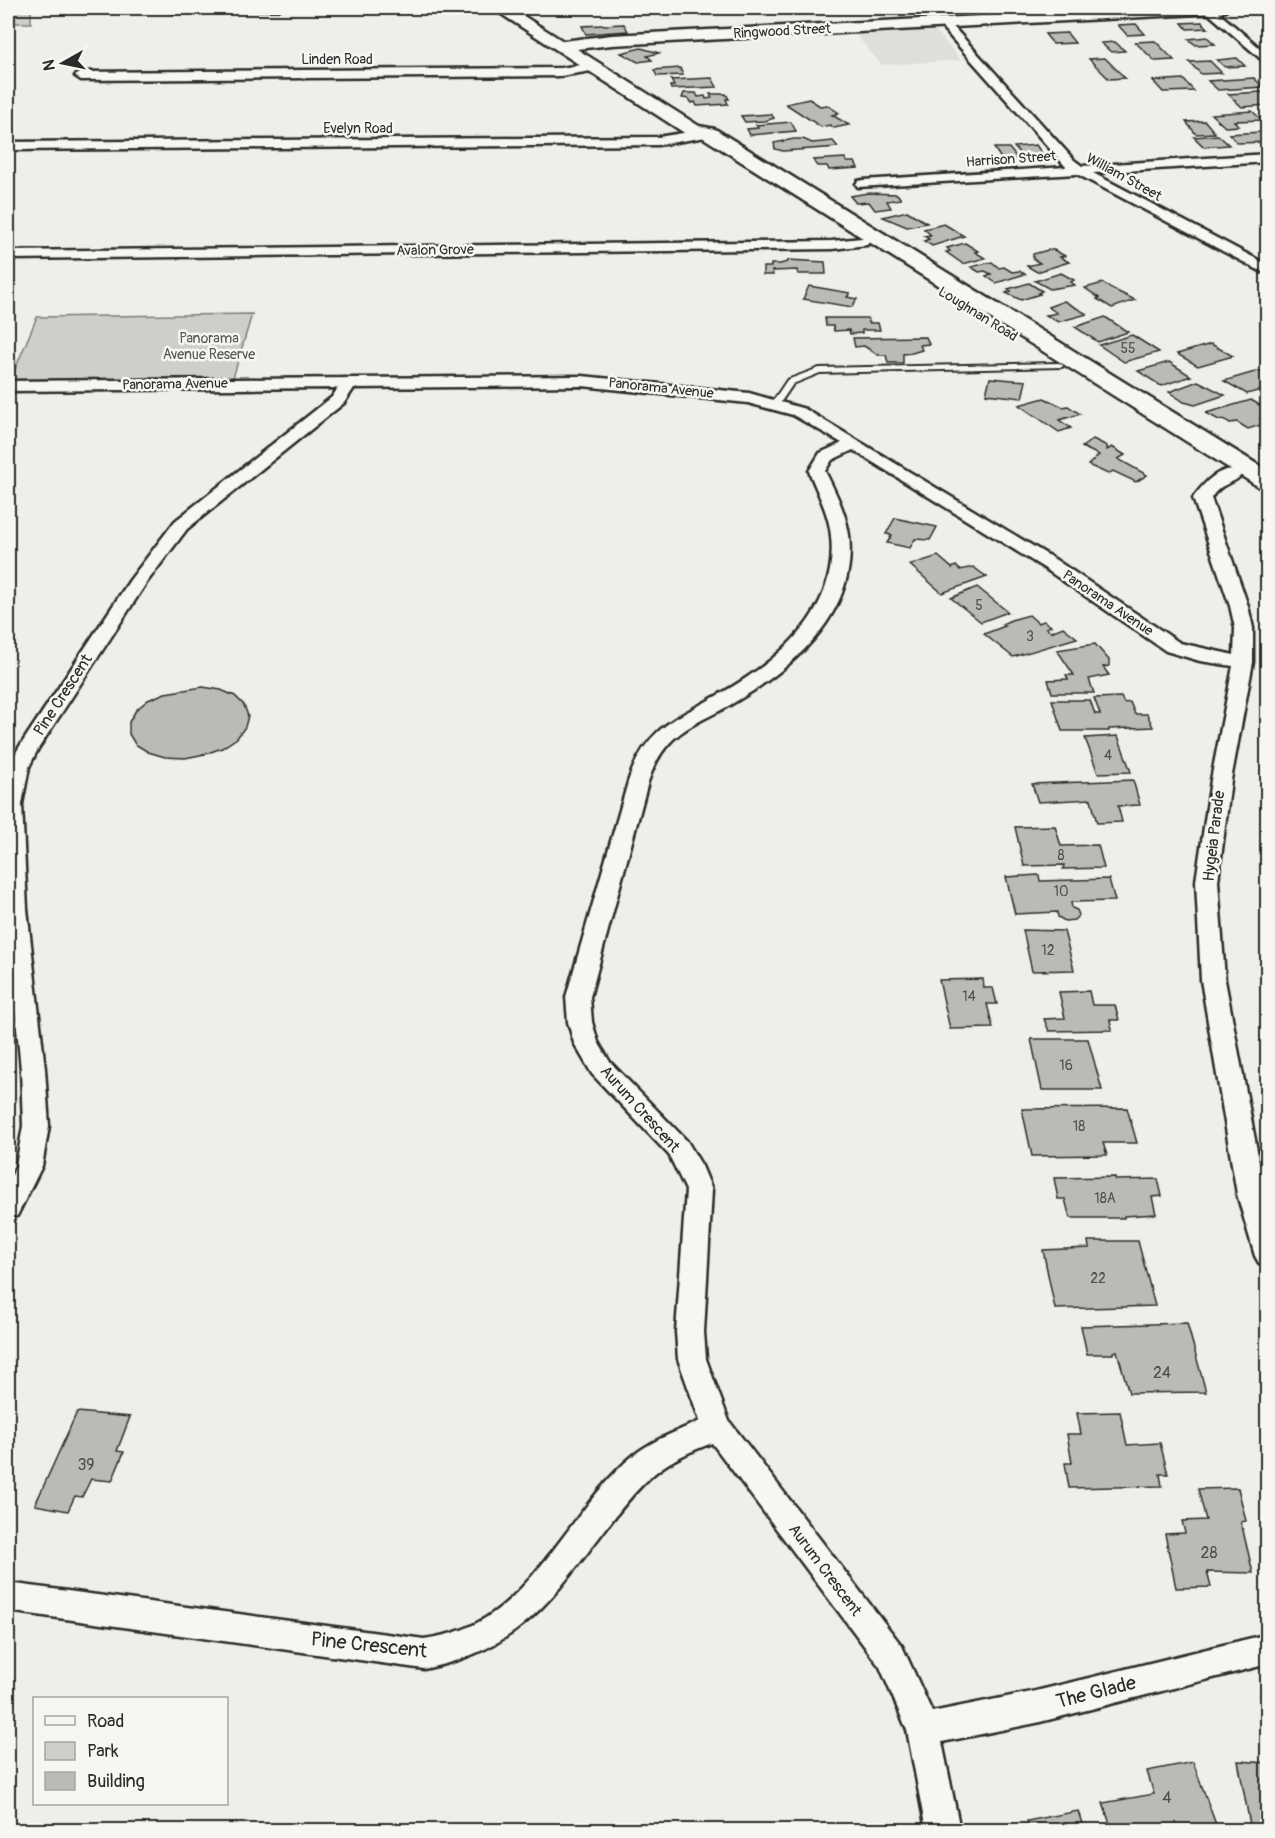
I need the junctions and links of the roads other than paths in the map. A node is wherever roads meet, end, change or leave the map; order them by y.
1 (188, 8) edge
2 (201, 8) edge
3 (279, 8) edge
4 (334, 8) edge
5 (500, 8) edge
6 (1207, 8) edge
7 (1219, 8) edge
8 (1156, 9) edge
9 (344, 10) dead end
10 (174, 11) dead end
11 (944, 23) junction
12 (561, 46) junction
13 (1268, 62) edge
14 (593, 66) junction
15 (81, 76) dead end
16 (698, 133) junction
17 (8, 146) edge
18 (1268, 158) edge
19 (1080, 170) junction
20 (863, 184) dead end
21 (862, 242) junction
22 (8, 255) edge
23 (1268, 271) edge
24 (1059, 365) junction
25 (349, 382) junction
26 (8, 386) edge
27 (775, 404) junction
28 (855, 444) junction
29 (1234, 474) junction
30 (1268, 482) edge
31 (1268, 495) edge
32 (1243, 662) junction
33 (8, 1209) edge
34 (1268, 1256) edge
35 (717, 1427) junction
36 (8, 1597) edge
37 (1268, 1649) edge
38 (923, 1730) junction
39 (942, 1830) edge

1 - 10 lane
2 - 3 lane
4 - 9 lane
5 - 12 main road, Loughnan Road
6 - 7 main road, Ringwood Street
6 - 8 main road, Ringwood Street
6 - 13 street
8 - 11 main road, Ringwood Street
11 - 12 main road, Ringwood Street
11 - 19 street, William Street
12 - 14 main road, Loughnan Road
14 - 15 street, Linden Road
14 - 16 main road, Loughnan Road
16 - 17 street, Evelyn Road
16 - 21 main road, Loughnan Road
16 - 30 main road, Loughnan Road
18 - 19 street, Harrison Street
19 - 20 street, Harrison Street
19 - 23 street, William Street
21 - 22 street, Avalon Grove
21 - 24 main road, Loughnan Road
24 - 27 lane
24 - 29 main road, Loughnan Road
25 - 26 street, Panorama Avenue
25 - 27 street, Panorama Avenue
25 - 33 street, Pine Crescent
27 - 28 street, Panorama Avenue
28 - 32 street, Panorama Avenue
28 - 35 street, Aurum Crescent
29 - 31 main road, Loughnan Road
29 - 32 street, Hygeia Parade
32 - 34 street, Hygeia Parade
35 - 36 street, Pine Crescent
35 - 38 street, Aurum Crescent
37 - 38 street, The Glade
38 - 39 street, Aurum Crescent

